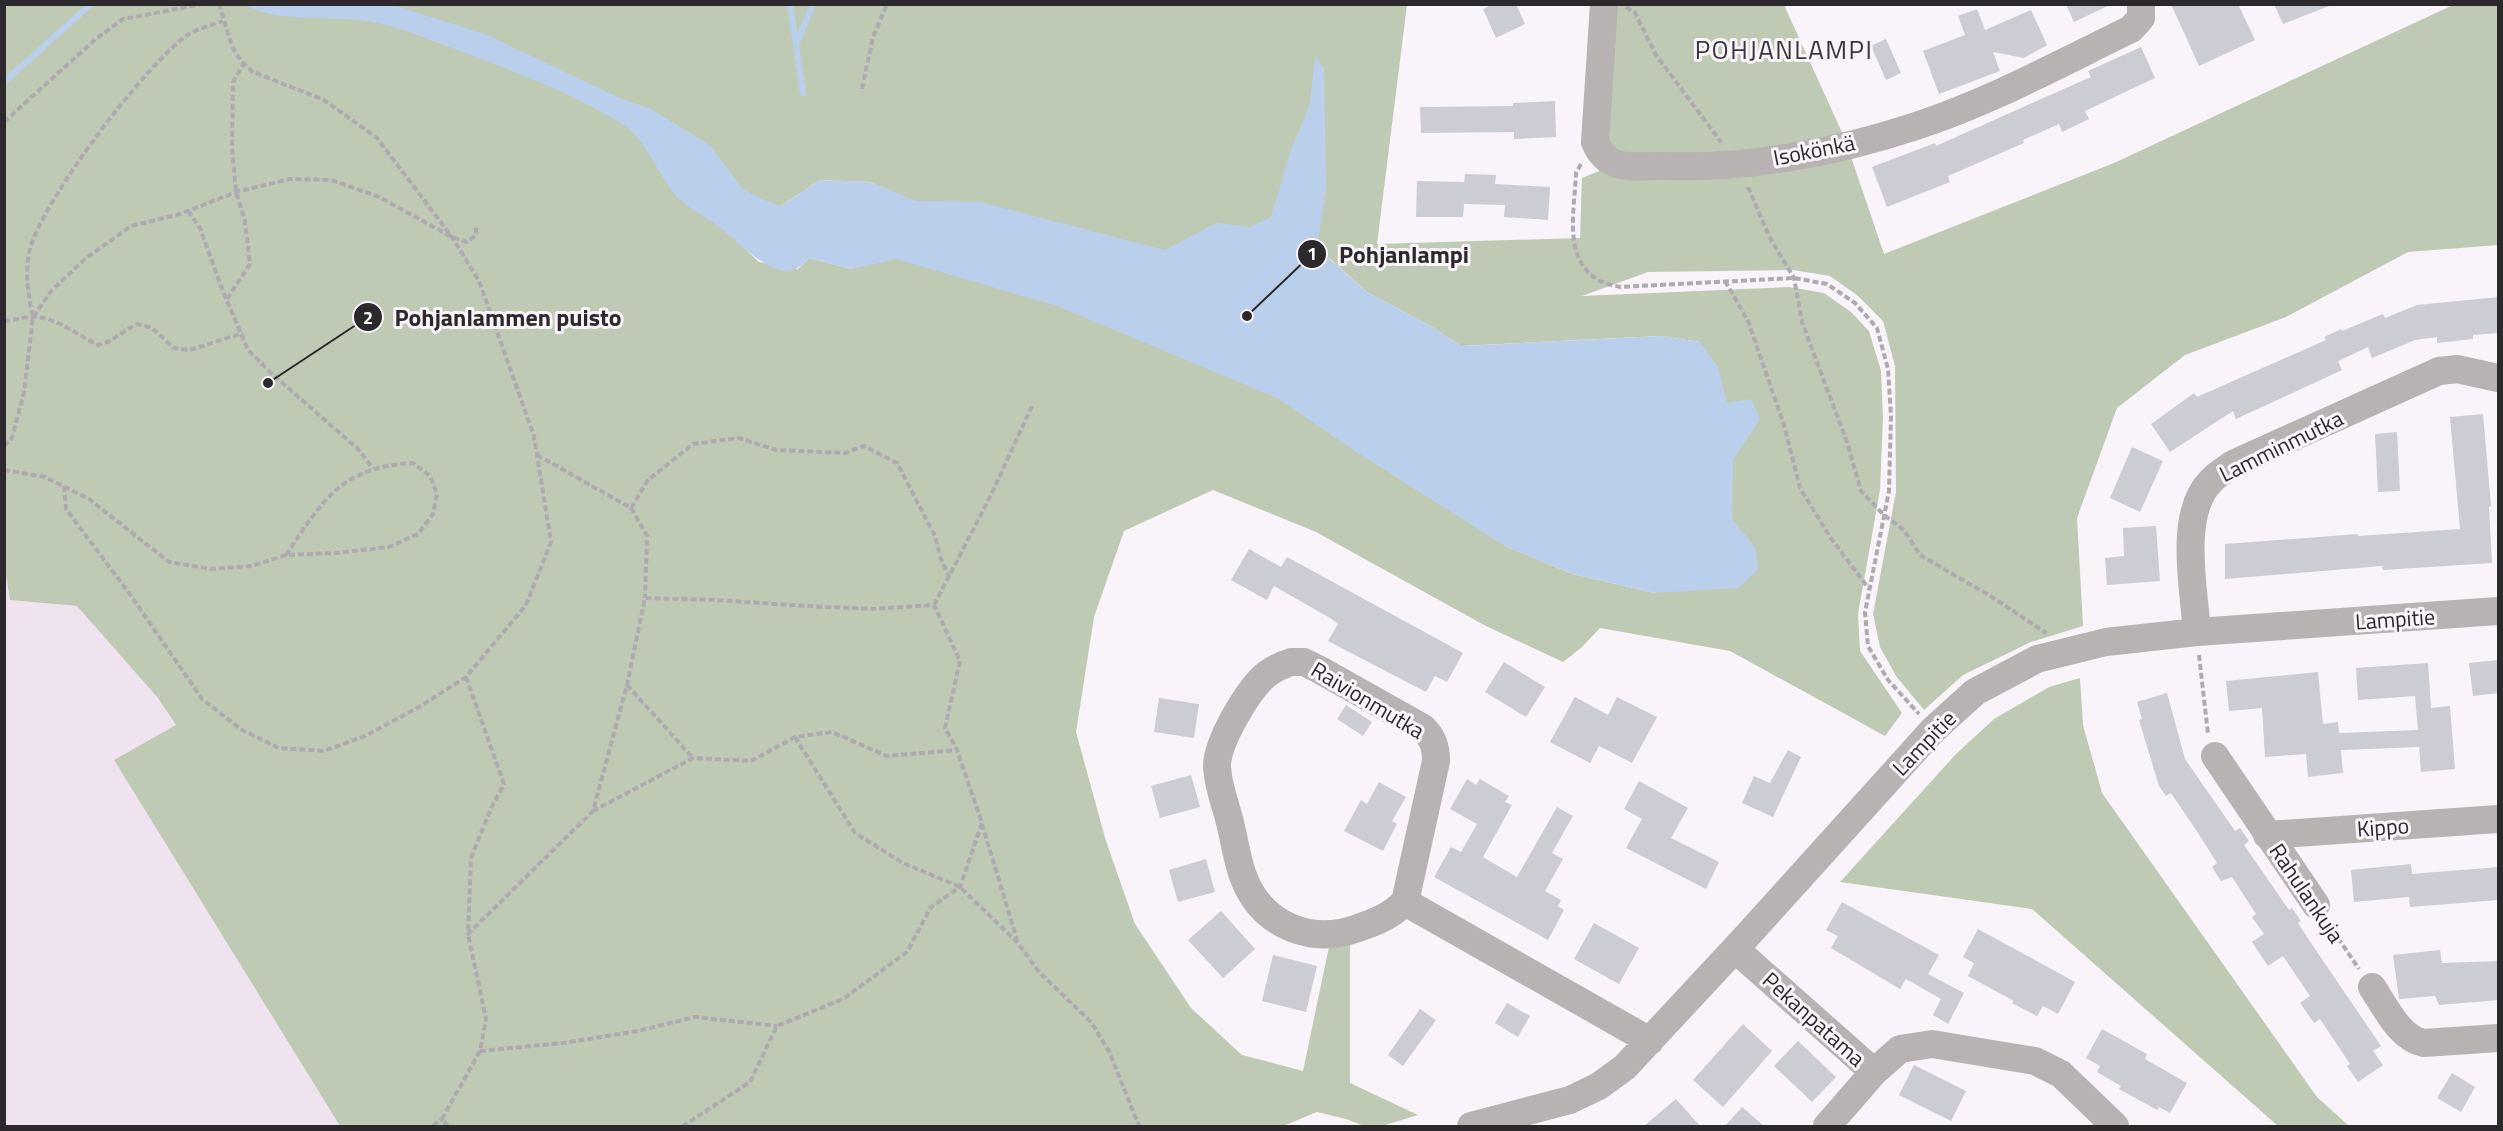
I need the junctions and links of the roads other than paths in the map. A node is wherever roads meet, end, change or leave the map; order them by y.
1 (1604, 4) edge
2 (2141, 4) edge
3 (2499, 378) edge
4 (2499, 611) edge
5 (2199, 649) junction
6 (2215, 756) road end
7 (2499, 819) edge
8 (2267, 835) junction
9 (1405, 902) junction
10 (2316, 905) road end
11 (1735, 949) junction
12 (2372, 987) road end
13 (2499, 1038) edge
14 (1650, 1041) junction
15 (1874, 1072) junction
16 (1471, 1126) edge
17 (1827, 1126) edge
18 (2115, 1126) edge

1 - 2 street, Isokönkä
3 - 5 street, Lamminmutka
4 - 5 street, Lampitie
5 - 11 street, Lampitie
6 - 8 street, Rahulankuja
7 - 8 street, Kippo
8 - 10 street, Rahulankuja
9 - 9 street, Raivionmutka
9 - 14 street
11 - 14 street, Lampitie
11 - 15 street, Pekanpatama
12 - 13 street
14 - 16 street, Lampitie
15 - 17 street
15 - 18 street, Pekanpatama

